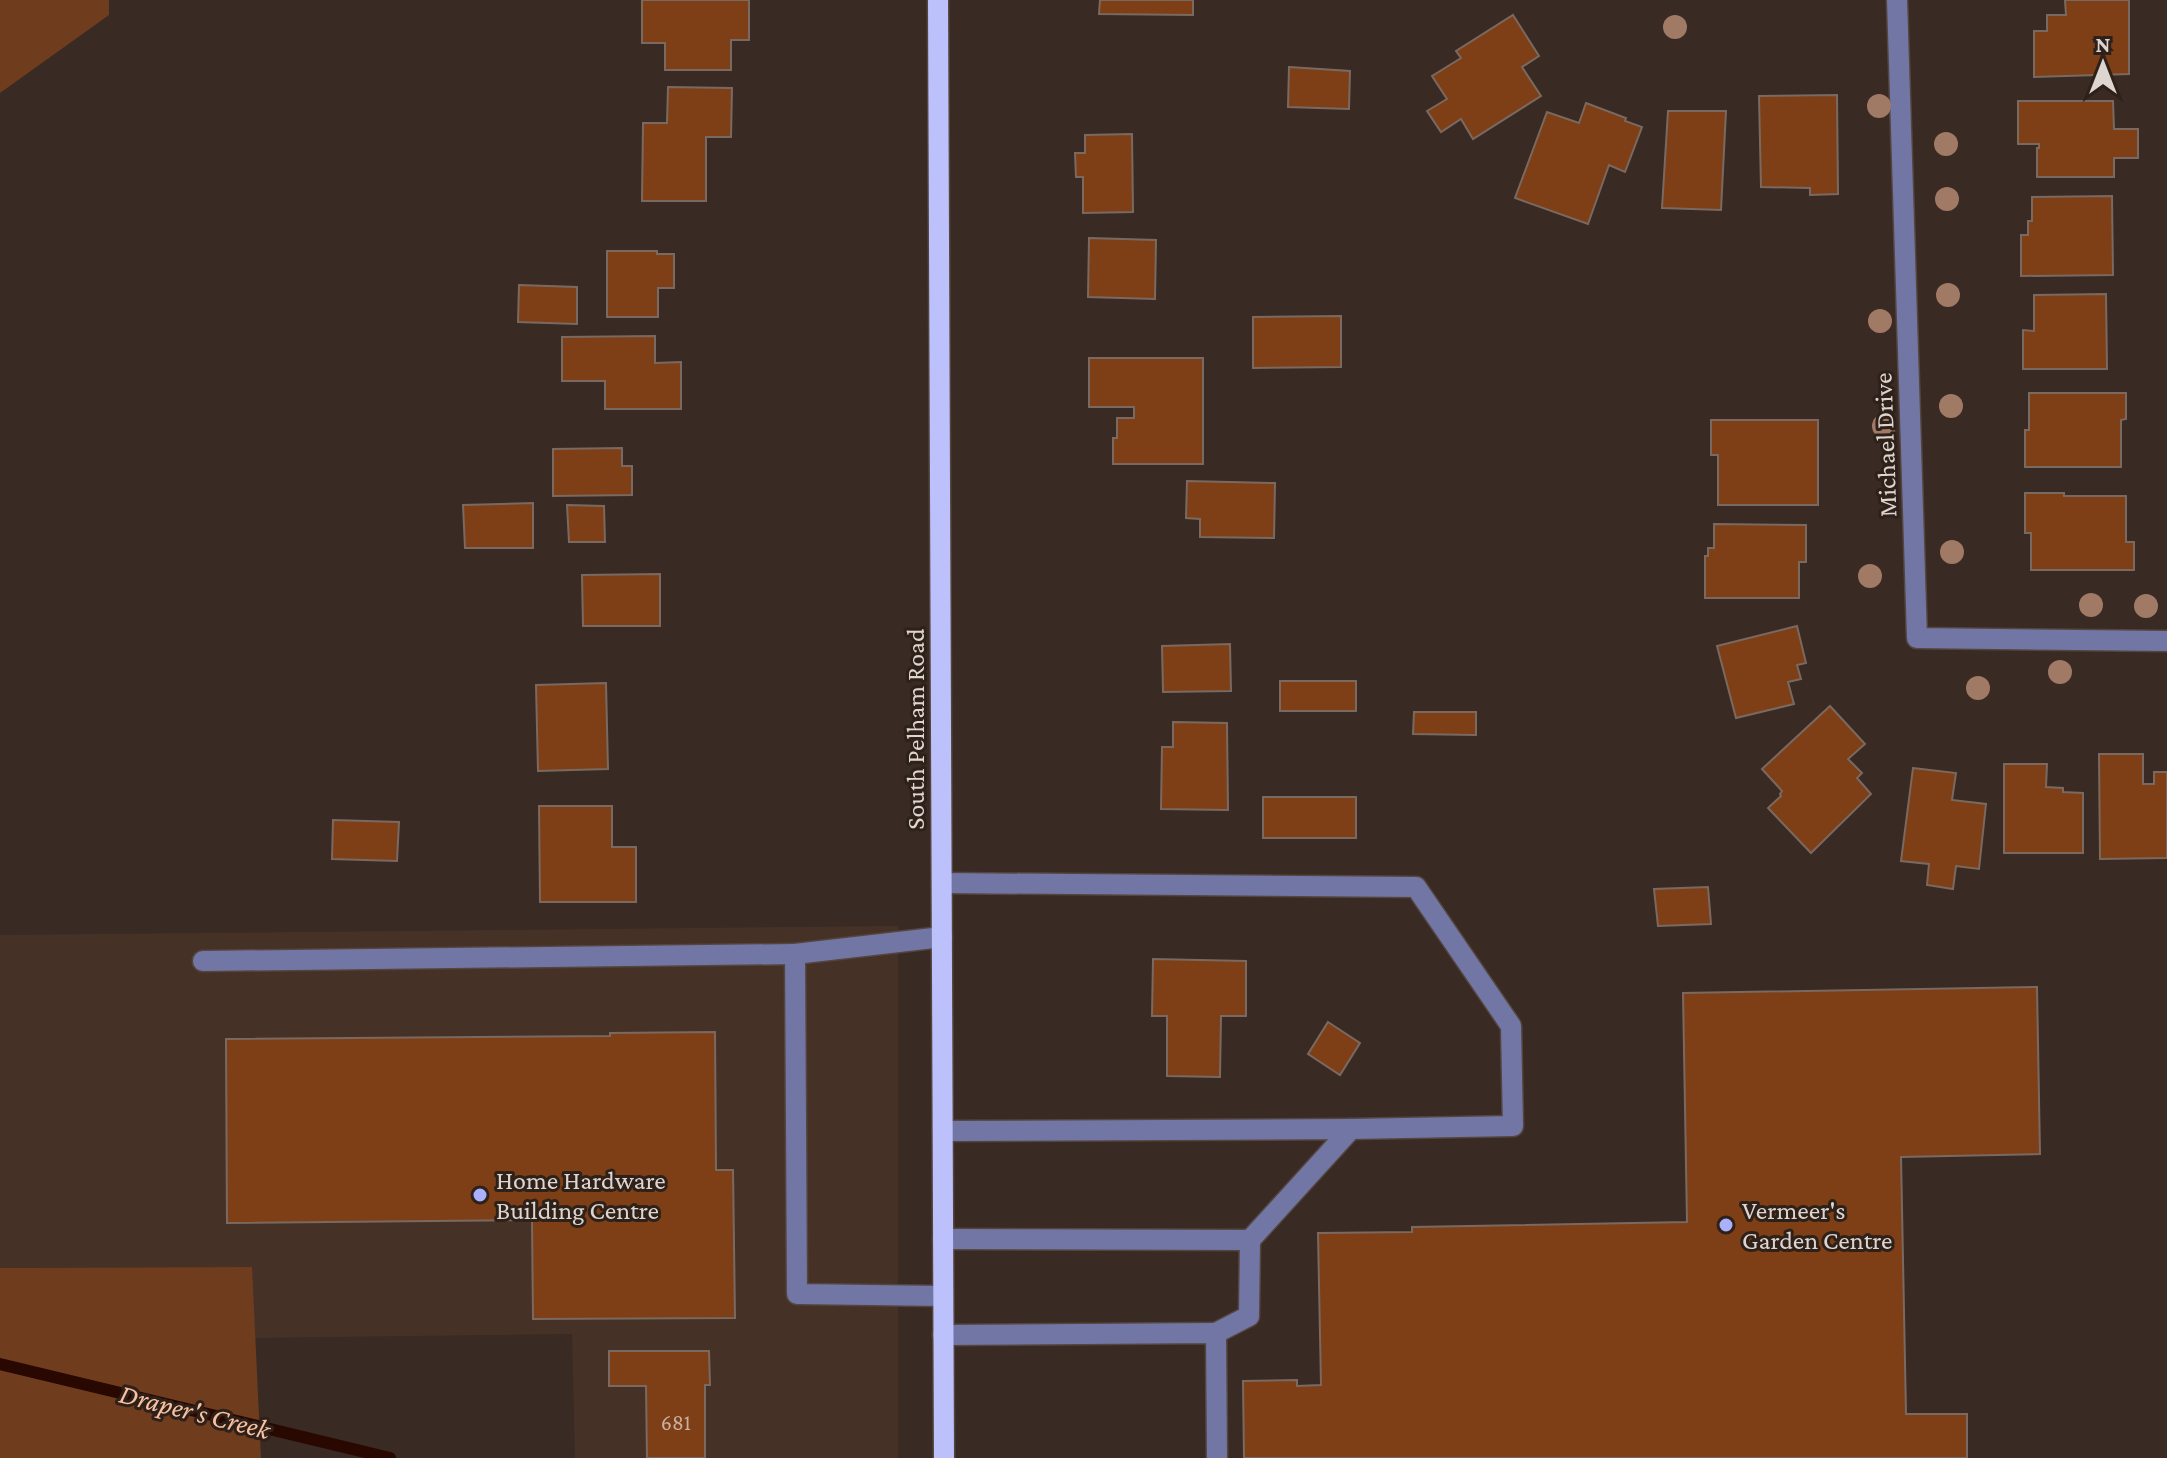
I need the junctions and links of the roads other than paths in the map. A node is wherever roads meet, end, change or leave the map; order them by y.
1 (938, 0) edge
2 (1897, 0) edge
3 (2167, 641) edge
4 (942, 883) junction
5 (942, 937) junction
6 (795, 954) junction
7 (203, 961) dead end
8 (1351, 1129) junction
9 (943, 1131) junction
10 (943, 1239) junction
11 (1250, 1240) junction
12 (943, 1296) junction
13 (1216, 1333) junction
14 (943, 1335) junction
15 (944, 1458) edge
16 (1217, 1458) edge

1 - 4 main road, South Pelham Road
2 - 3 street, Michael Drive
4 - 5 main road, South Pelham Road
4 - 8 street
5 - 6 street
5 - 9 main road, South Pelham Road
6 - 7 street
6 - 12 street
8 - 9 street
8 - 11 street
9 - 10 main road, South Pelham Road
10 - 11 street
10 - 12 main road, South Pelham Road
11 - 13 street
12 - 14 main road, South Pelham Road
13 - 14 street
13 - 16 street
14 - 15 main road, South Pelham Road

